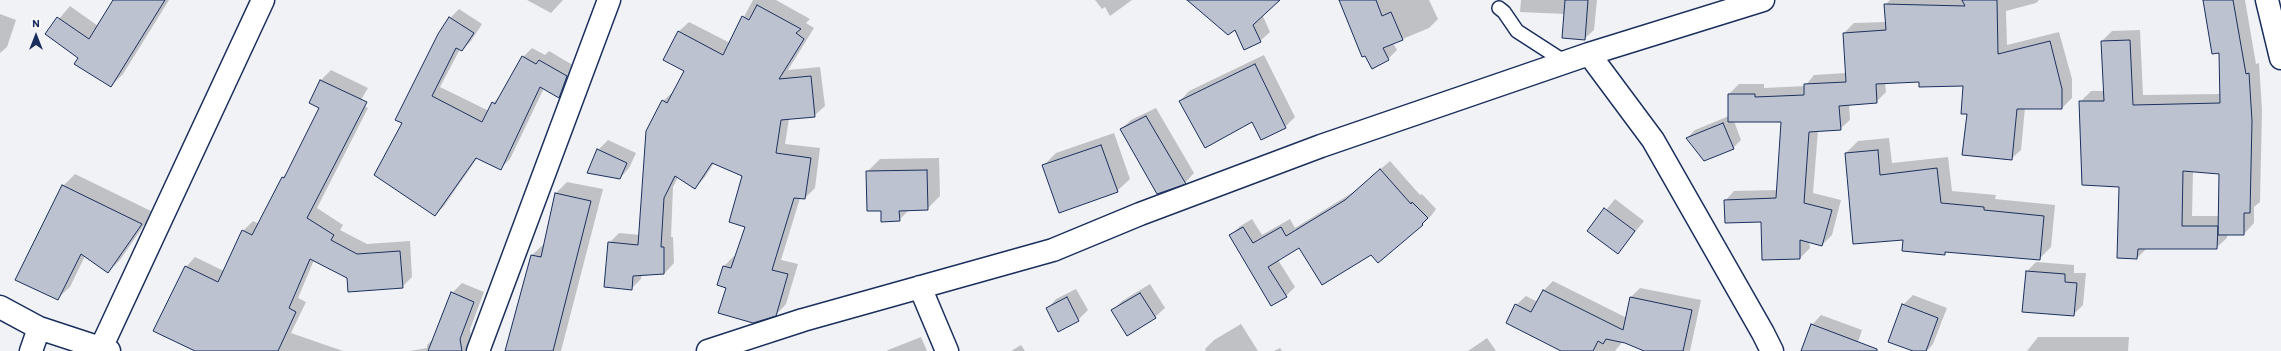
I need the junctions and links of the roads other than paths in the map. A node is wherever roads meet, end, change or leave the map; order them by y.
1 (263, 0) edge
2 (609, 0) edge
3 (1763, 0) edge
4 (2267, 0) edge
5 (1498, 8) dead end
6 (1500, 27) dead end
7 (1517, 31) junction
8 (1589, 54) junction
9 (2281, 58) edge
10 (1565, 62) junction
11 (920, 287) junction
12 (0, 307) edge
13 (39, 328) junction
14 (105, 349) edge
15 (31, 351) edge
16 (478, 351) edge
17 (708, 351) edge
18 (947, 351) edge
19 (1772, 351) edge

1 - 14 street
2 - 16 street
3 - 8 street
4 - 9 street
5 - 7 lane
6 - 7 lane
7 - 10 lane
8 - 10 street
8 - 19 street
10 - 11 street
11 - 17 street
11 - 18 street
12 - 13 street
13 - 14 street
13 - 15 street

